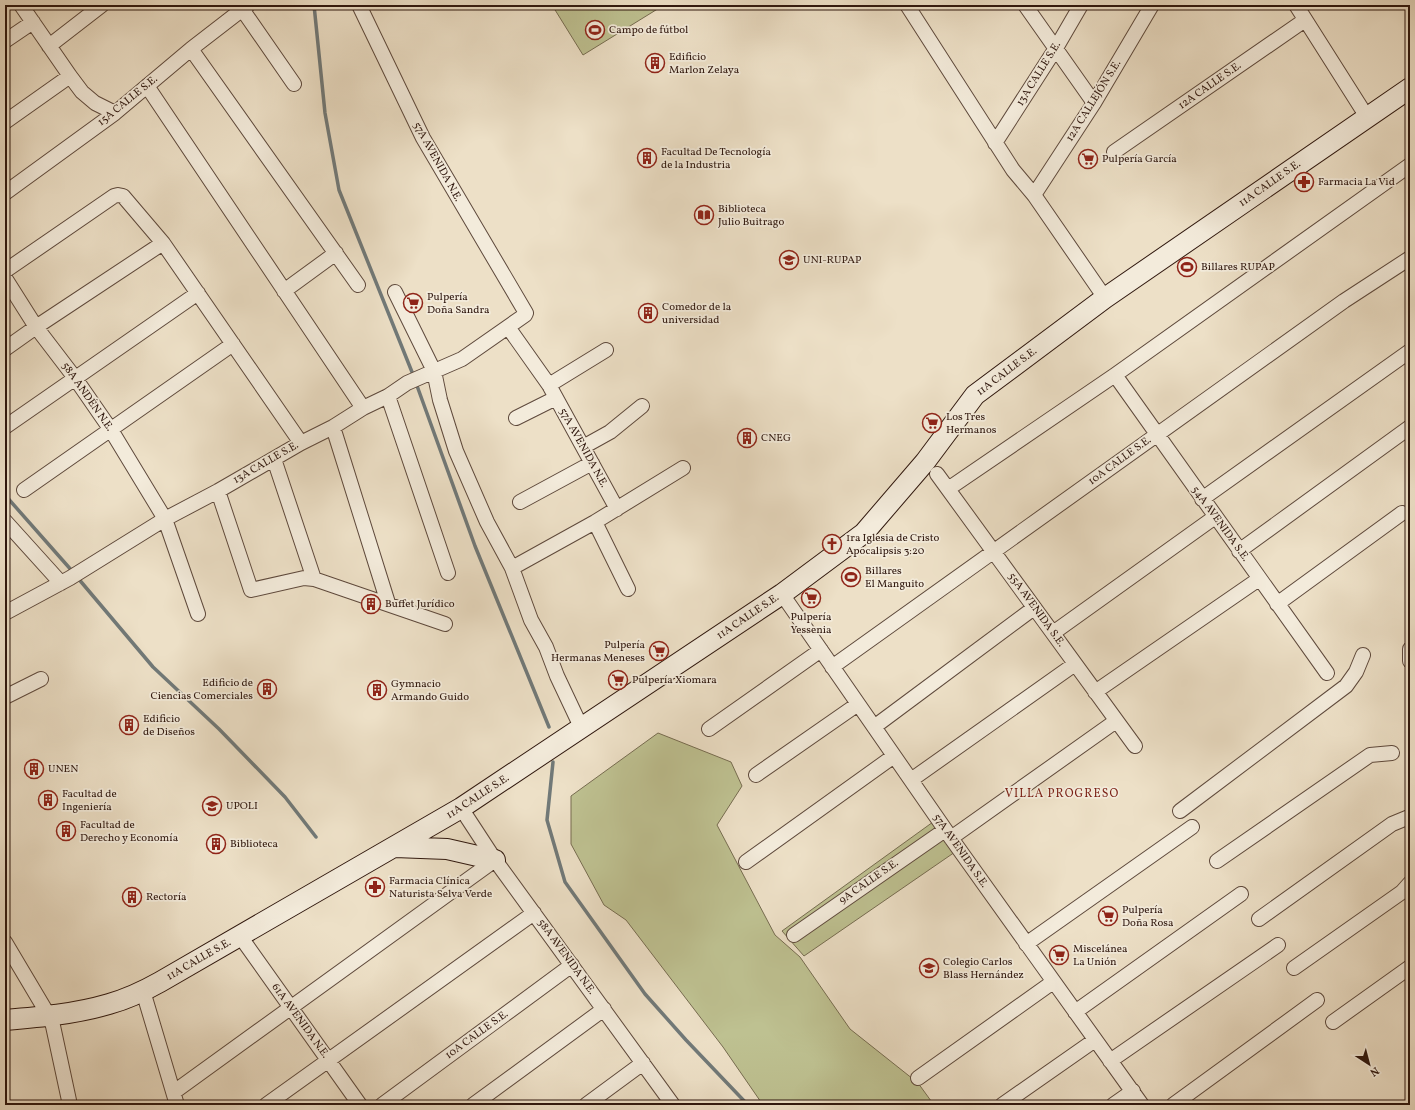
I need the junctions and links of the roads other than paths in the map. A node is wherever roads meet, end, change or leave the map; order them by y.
1 (21, 5) edge
2 (102, 5) edge
3 (359, 5) edge
4 (907, 5) edge
5 (1025, 5) edge
6 (1081, 5) edge
7 (1152, 5) edge
8 (1296, 5) edge
9 (245, 7) edge
10 (1305, 20) junction
11 (33, 22) junction
12 (5, 41) edge
13 (49, 46) junction
14 (1056, 48) junction
15 (191, 49) junction
16 (70, 76) junction
17 (294, 84) dead end
18 (147, 86) junction
19 (1410, 88) edge
20 (1094, 103) junction
21 (115, 113) junction
22 (1367, 117) junction
23 (5, 122) edge
24 (995, 143) junction
25 (1114, 152) dead end
26 (1410, 164) edge
27 (5, 193) edge
28 (1034, 195) junction
29 (163, 243) junction
30 (336, 253) junction
31 (1410, 258) edge
32 (5, 271) edge
33 (5, 278) edge
34 (358, 285) dead end
35 (284, 292) junction
36 (395, 292) dead end
37 (198, 293) junction
38 (1105, 298) junction
39 (526, 313) joint
40 (36, 327) junction
41 (508, 327) junction
42 (233, 344) junction
43 (5, 349) edge
44 (606, 350) dead end
45 (1410, 351) edge
46 (428, 374) junction
47 (1115, 375) junction
48 (75, 378) junction
49 (553, 392) junction
50 (388, 396) junction
51 (642, 406) dead end
52 (363, 408) junction
53 (516, 418) dead end
54 (5, 427) edge
55 (333, 427) junction
56 (1410, 427) edge
57 (111, 430) junction
58 (1156, 435) junction
59 (301, 442) junction
60 (583, 447) junction
61 (274, 459) junction
62 (592, 463) junction
63 (683, 468) dead end
64 (938, 474) dead end
65 (948, 489) junction
66 (24, 490) dead end
67 (218, 491) junction
68 (1202, 499) junction
69 (520, 502) dead end
70 (617, 509) junction
71 (1402, 513) dead end
72 (1215, 517) junction
73 (165, 519) junction
74 (5, 521) edge
75 (595, 522) junction
76 (1239, 551) junction
77 (994, 552) junction
78 (512, 568) junction
79 (448, 573) dead end
80 (70, 577) junction
81 (314, 579) junction
82 (1259, 579) junction
83 (628, 589) dead end
84 (782, 594) junction
85 (388, 603) junction
86 (1277, 604) junction
87 (1034, 608) junction
88 (5, 613) edge
89 (198, 614) dead end
90 (445, 624) dead end
91 (1053, 633) junction
92 (1410, 649) edge
93 (821, 650) junction
94 (1363, 655) dead end
95 (1410, 661) edge
96 (1075, 664) junction
97 (832, 667) junction
98 (1327, 674) dead end
99 (41, 679) dead end
100 (1095, 692) junction
101 (5, 698) edge
102 (858, 704) junction
103 (1116, 720) junction
104 (874, 727) junction
105 (582, 728) junction
106 (709, 729) dead end
107 (1135, 746) dead end
108 (1392, 754) dead end
109 (894, 756) junction
110 (756, 775) dead end
111 (911, 780) junction
112 (461, 808) junction
113 (1180, 810) dead end
114 (1409, 817) dead end
115 (1192, 827) dead end
116 (948, 834) junction
117 (395, 847) junction
118 (496, 860) junction
119 (746, 862) dead end
120 (1217, 862) dead end
121 (1410, 883) edge
122 (1241, 894) dead end
123 (534, 913) junction
124 (1259, 919) dead end
125 (240, 936) junction
126 (794, 936) dead end
127 (5, 942) edge
128 (1026, 944) junction
129 (1278, 945) dead end
130 (572, 965) junction
131 (1410, 967) edge
132 (1294, 968) dead end
133 (1053, 982) junction
134 (143, 991) junction
135 (1317, 1000) dead end
136 (290, 1008) junction
137 (604, 1009) junction
138 (1075, 1012) junction
139 (50, 1016) junction
140 (5, 1020) edge
141 (1333, 1022) dead end
142 (1095, 1040) junction
143 (329, 1060) junction
144 (1110, 1061) junction
145 (644, 1063) junction
146 (918, 1078) dead end
147 (1132, 1091) junction
148 (175, 1098) edge
149 (70, 1105) edge
150 (266, 1105) edge
151 (360, 1105) edge
152 (382, 1105) edge
153 (473, 1105) edge
154 (586, 1105) edge
155 (673, 1105) edge
156 (1002, 1105) edge
157 (1113, 1105) edge
158 (1142, 1105) edge
159 (1173, 1105) edge

1 - 11 street
2 - 13 street
3 - 39 street, 57A AVENIDA N.E.
4 - 24 street
5 - 14 street
6 - 14 street, 13A CALLE S.E.
7 - 20 street, 12A CALLEJÓN S.E.
8 - 10 street
9 - 15 street, 15A CALLE S.E.
9 - 17 street
10 - 22 street
10 - 25 street, 12A CALLE S.E.
11 - 12 street
11 - 13 street
13 - 16 street
14 - 20 street
14 - 24 street, 13A CALLE S.E.
15 - 18 street, 15A CALLE S.E.
15 - 30 street
16 - 21 street
16 - 23 street
18 - 21 street, 15A CALLE S.E.
18 - 35 street
19 - 22 street, 11A CALLE S.E.
20 - 28 street, 12A CALLEJÓN S.E.
21 - 27 street, 15A CALLE S.E.
22 - 38 street, 11A CALLE S.E.
24 - 28 street
26 - 47 street
28 - 38 street
29 - 32 street
29 - 37 street
29 - 40 street
30 - 34 street
30 - 35 street
31 - 58 street, 10A CALLE S.E.
33 - 40 street, 58A ANDÉN N.E.
35 - 52 street
36 - 46 street
37 - 42 street
37 - 48 street
38 - 84 street, 11A CALLE S.E.
39 - 41 street, 13A CALLE S.E.
40 - 43 street
40 - 48 street, 58A ANDÉN N.E.
41 - 46 street, 13A CALLE S.E.
41 - 49 street, 57A AVENIDA N.E.
42 - 57 street
42 - 59 street
44 - 49 street
45 - 68 street
46 - 50 street, 13A CALLE S.E.
46 - 78 street
47 - 58 street, 54A AVENIDA S.E.
47 - 65 street
48 - 54 street
48 - 57 street, 58A ANDÉN N.E.
49 - 53 street
49 - 60 street, 57A AVENIDA N.E.
50 - 52 street, 13A CALLE S.E.
50 - 79 street
51 - 60 street
52 - 55 street, 13A CALLE S.E.
55 - 59 street, 13A CALLE S.E.
55 - 85 street
56 - 76 street
57 - 66 street
57 - 73 street, 58A ANDÉN N.E.
58 - 68 street, 54A AVENIDA S.E.
58 - 77 street, 10A CALLE S.E.
59 - 61 street, 13A CALLE S.E.
60 - 62 street, 57A AVENIDA N.E.
61 - 67 street, 13A CALLE S.E.
61 - 81 street
62 - 69 street
62 - 70 street, 57A AVENIDA N.E.
63 - 70 street
64 - 65 street, 55A AVENIDA S.E.
65 - 77 street, 55A AVENIDA S.E.
67 - 73 street, 13A CALLE S.E.
67 - 81 street
68 - 72 street, 54A AVENIDA S.E.
70 - 75 street
71 - 86 street
72 - 76 street, 54A AVENIDA S.E.
72 - 91 street
73 - 80 street, 13A CALLE S.E.
73 - 89 street, 58A ANDÉN N.E.
74 - 80 street
75 - 78 street
75 - 83 street
76 - 82 street, 54A AVENIDA S.E.
77 - 87 street, 55A AVENIDA S.E.
77 - 97 street, 10A CALLE S.E.
78 - 105 street
80 - 88 street, 13A CALLE S.E.
81 - 85 street
82 - 86 street, 54A AVENIDA S.E.
82 - 100 street
84 - 93 street, 57A AVENIDA S.E.
84 - 105 street, 11A CALLE S.E.
85 - 90 street
86 - 98 street, 54A AVENIDA S.E.
87 - 91 street, 55A AVENIDA S.E.
87 - 104 street
91 - 96 street, 55A AVENIDA S.E.
92 - 95 street
93 - 97 street, 57A AVENIDA S.E.
93 - 106 street
94 - 113 street
96 - 100 street, 55A AVENIDA S.E.
96 - 111 street
97 - 102 street, 57A AVENIDA S.E.
99 - 101 street
100 - 103 street, 55A AVENIDA S.E.
102 - 104 street, 57A AVENIDA S.E.
102 - 110 street
103 - 107 street, 55A AVENIDA S.E.
103 - 116 street, 9A CALLE S.E.
104 - 109 street, 57A AVENIDA S.E.
105 - 112 street, 11A CALLE S.E.
108 - 120 street
109 - 111 street, 57A AVENIDA S.E.
109 - 119 street
111 - 116 street, 57A AVENIDA S.E.
112 - 117 street, 11A CALLE S.E.
112 - 118 street, 58A AVENIDA N.E.
114 - 124 street
115 - 128 street
116 - 126 street, 9A CALLE S.E.
116 - 128 street, 57A AVENIDA S.E.
117 - 118 street
117 - 125 street, 11A CALLE S.E.
118 - 123 street, 58A AVENIDA N.E.
118 - 136 street
121 - 132 street
122 - 138 street
123 - 130 street, 58A AVENIDA N.E.
123 - 143 street
125 - 134 street, 11A CALLE S.E.
125 - 136 street, 61A AVENIDA N.E.
127 - 139 street
128 - 133 street, 57A AVENIDA S.E.
129 - 144 street
130 - 137 street, 58A AVENIDA N.E.
130 - 152 street, 10A CALLE S.E.
131 - 141 street
133 - 138 street, 57A AVENIDA S.E.
133 - 146 street
134 - 139 street, 11A CALLE S.E.
134 - 148 street
135 - 159 street
136 - 143 street, 61A AVENIDA N.E.
136 - 148 street
137 - 145 street, 58A AVENIDA N.E.
137 - 153 street
138 - 142 street, 57A AVENIDA S.E.
139 - 140 street, 11A CALLE S.E.
139 - 149 street
142 - 144 street, 57A AVENIDA S.E.
142 - 156 street
143 - 150 street
143 - 151 street, 61A AVENIDA N.E.
144 - 147 street, 57A AVENIDA S.E.
145 - 154 street
145 - 155 street, 58A AVENIDA N.E.
147 - 157 street
147 - 158 street, 57A AVENIDA S.E.

